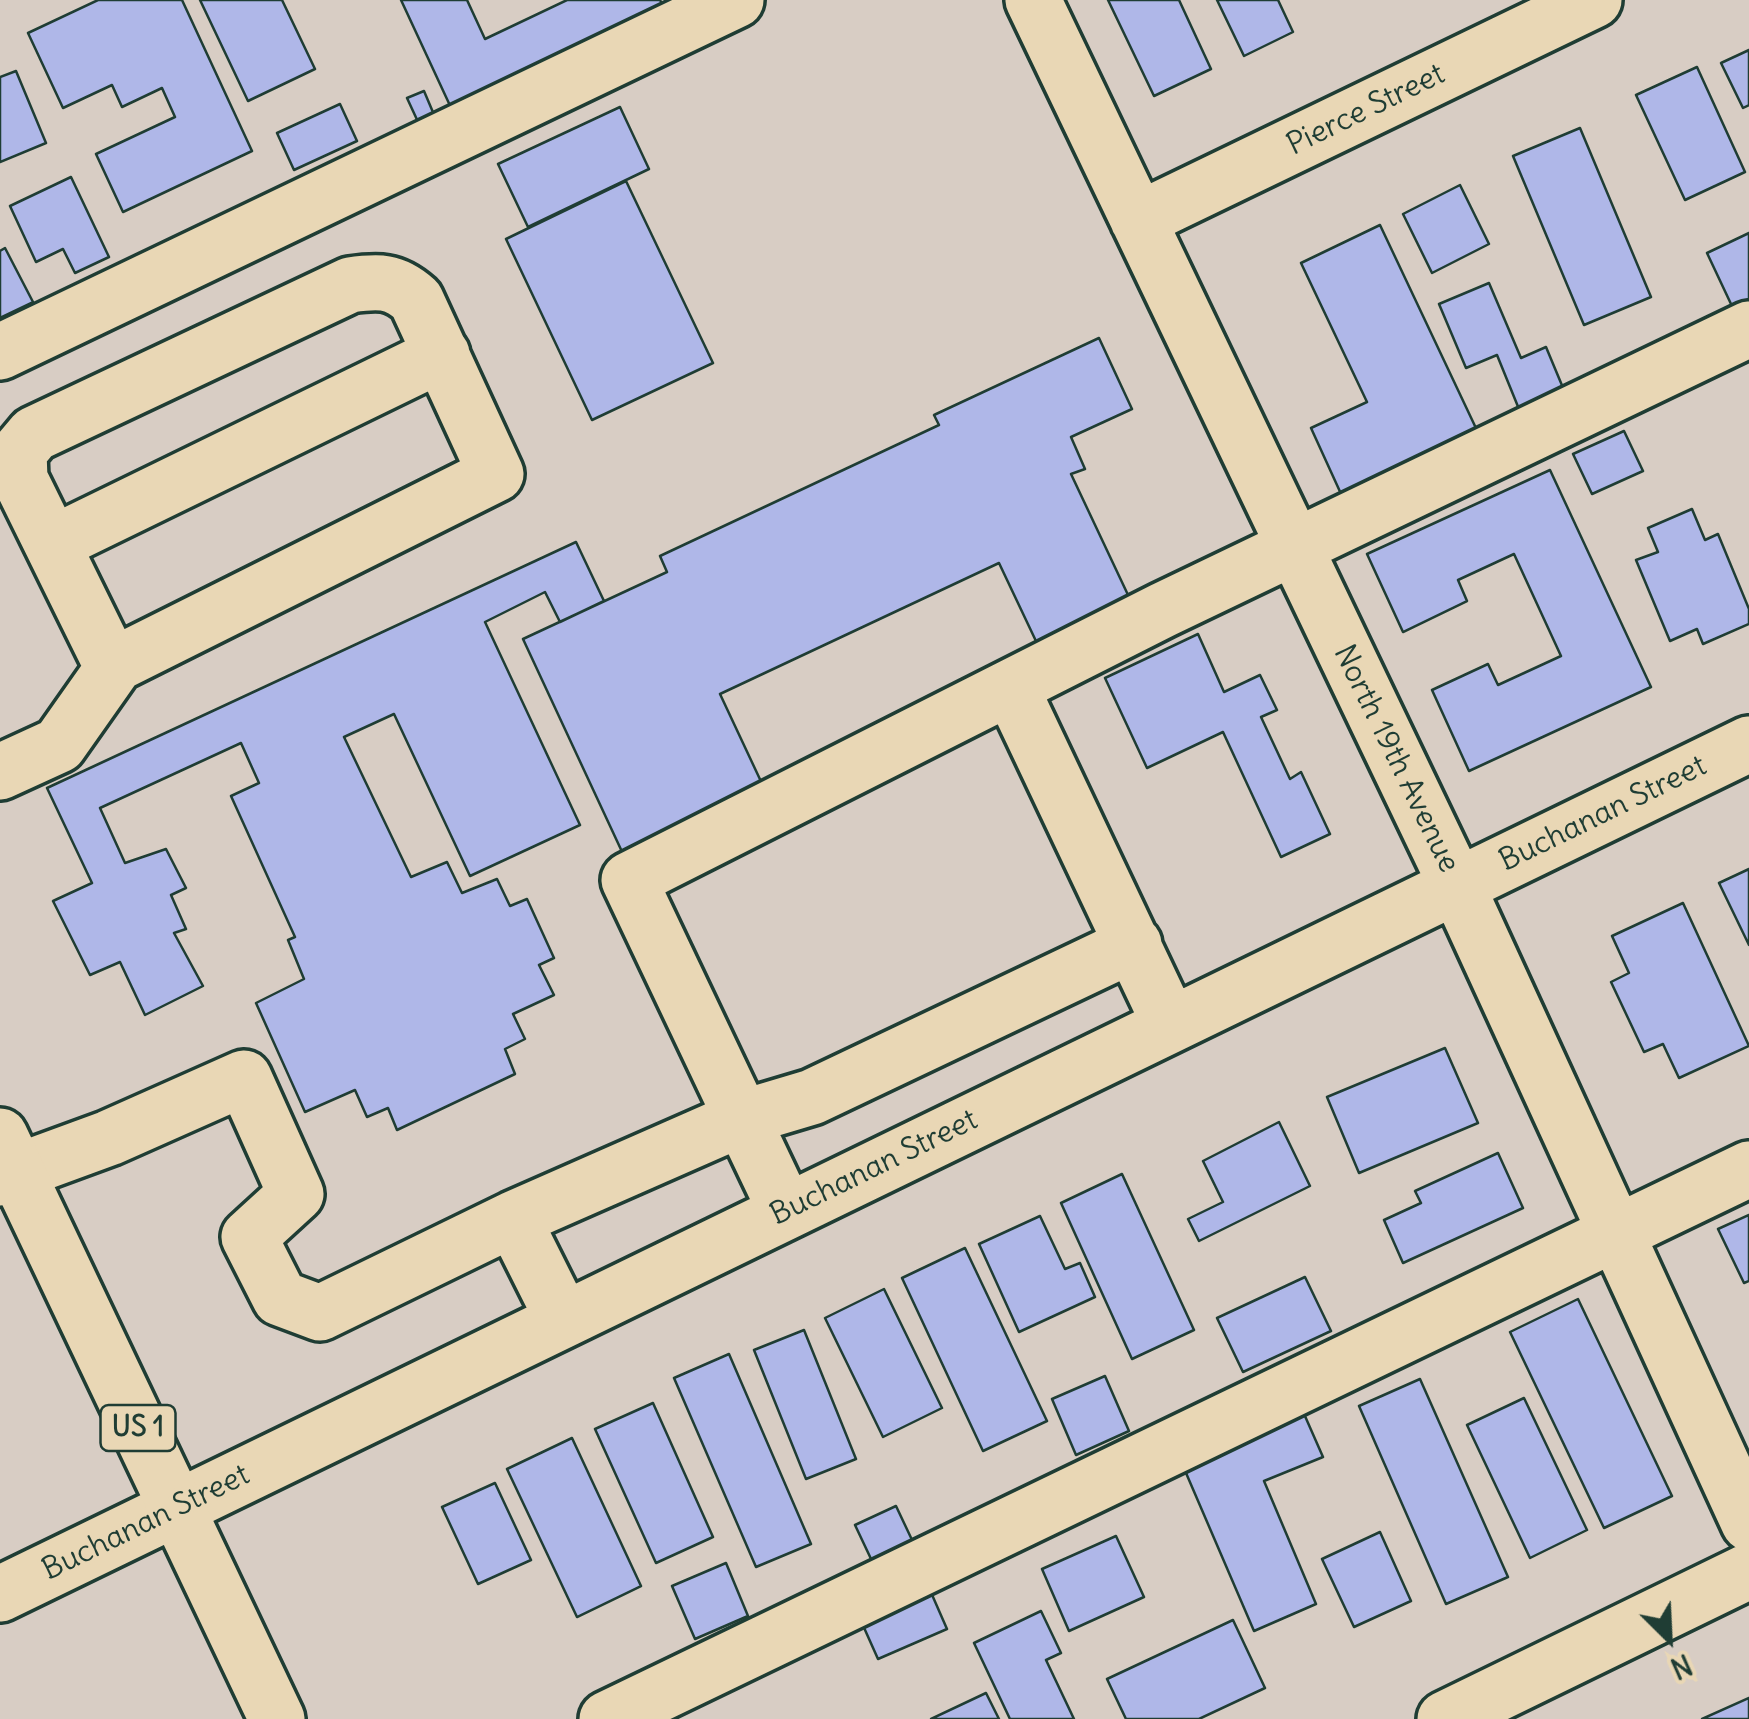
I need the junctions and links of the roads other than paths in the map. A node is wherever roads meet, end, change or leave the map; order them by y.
1 (736, 0) edge
2 (1032, 0) edge
3 (1594, 0) edge
4 (1138, 220) junction
5 (1749, 329) edge
6 (0, 352) edge
7 (442, 354) junction
8 (52, 544) junction
9 (1294, 546) junction
10 (113, 668) junction
11 (1011, 688) junction
12 (1749, 744) edge
13 (0, 772) edge
14 (1456, 884) junction
15 (1134, 944) junction
16 (1170, 1024) junction
17 (744, 1117) junction
18 (5, 1162) edge
19 (1749, 1169) edge
20 (786, 1212) junction
21 (513, 1219) junction
22 (1616, 1234) junction
23 (563, 1319) junction
24 (176, 1508) junction
25 (1749, 1523) edge
26 (1749, 1571) edge
27 (0, 1594) edge
28 (276, 1719) edge
29 (606, 1719) edge
30 (1445, 1719) edge

1 - 6 street
2 - 4 street, North 19th Avenue
3 - 4 street, Pierce Street
4 - 9 street, North 19th Avenue
5 - 9 street
7 - 8 street
7 - 8 street
7 - 10 street
8 - 10 street
9 - 11 street
9 - 14 street, North 19th Avenue
10 - 13 street
11 - 15 street
11 - 17 street
12 - 14 street, Buchanan Street
14 - 16 street, Buchanan Street
14 - 22 street, North 19th Avenue
15 - 16 street
15 - 17 street
16 - 20 street, Buchanan Street
17 - 20 street
17 - 21 street
18 - 21 street
18 - 24 street, US 1
19 - 22 street
20 - 23 street, Buchanan Street
21 - 23 street
22 - 25 street, North 19th Avenue
22 - 29 street
23 - 24 street, Buchanan Street
24 - 27 street, Buchanan Street
24 - 28 street, US 1
26 - 30 street

